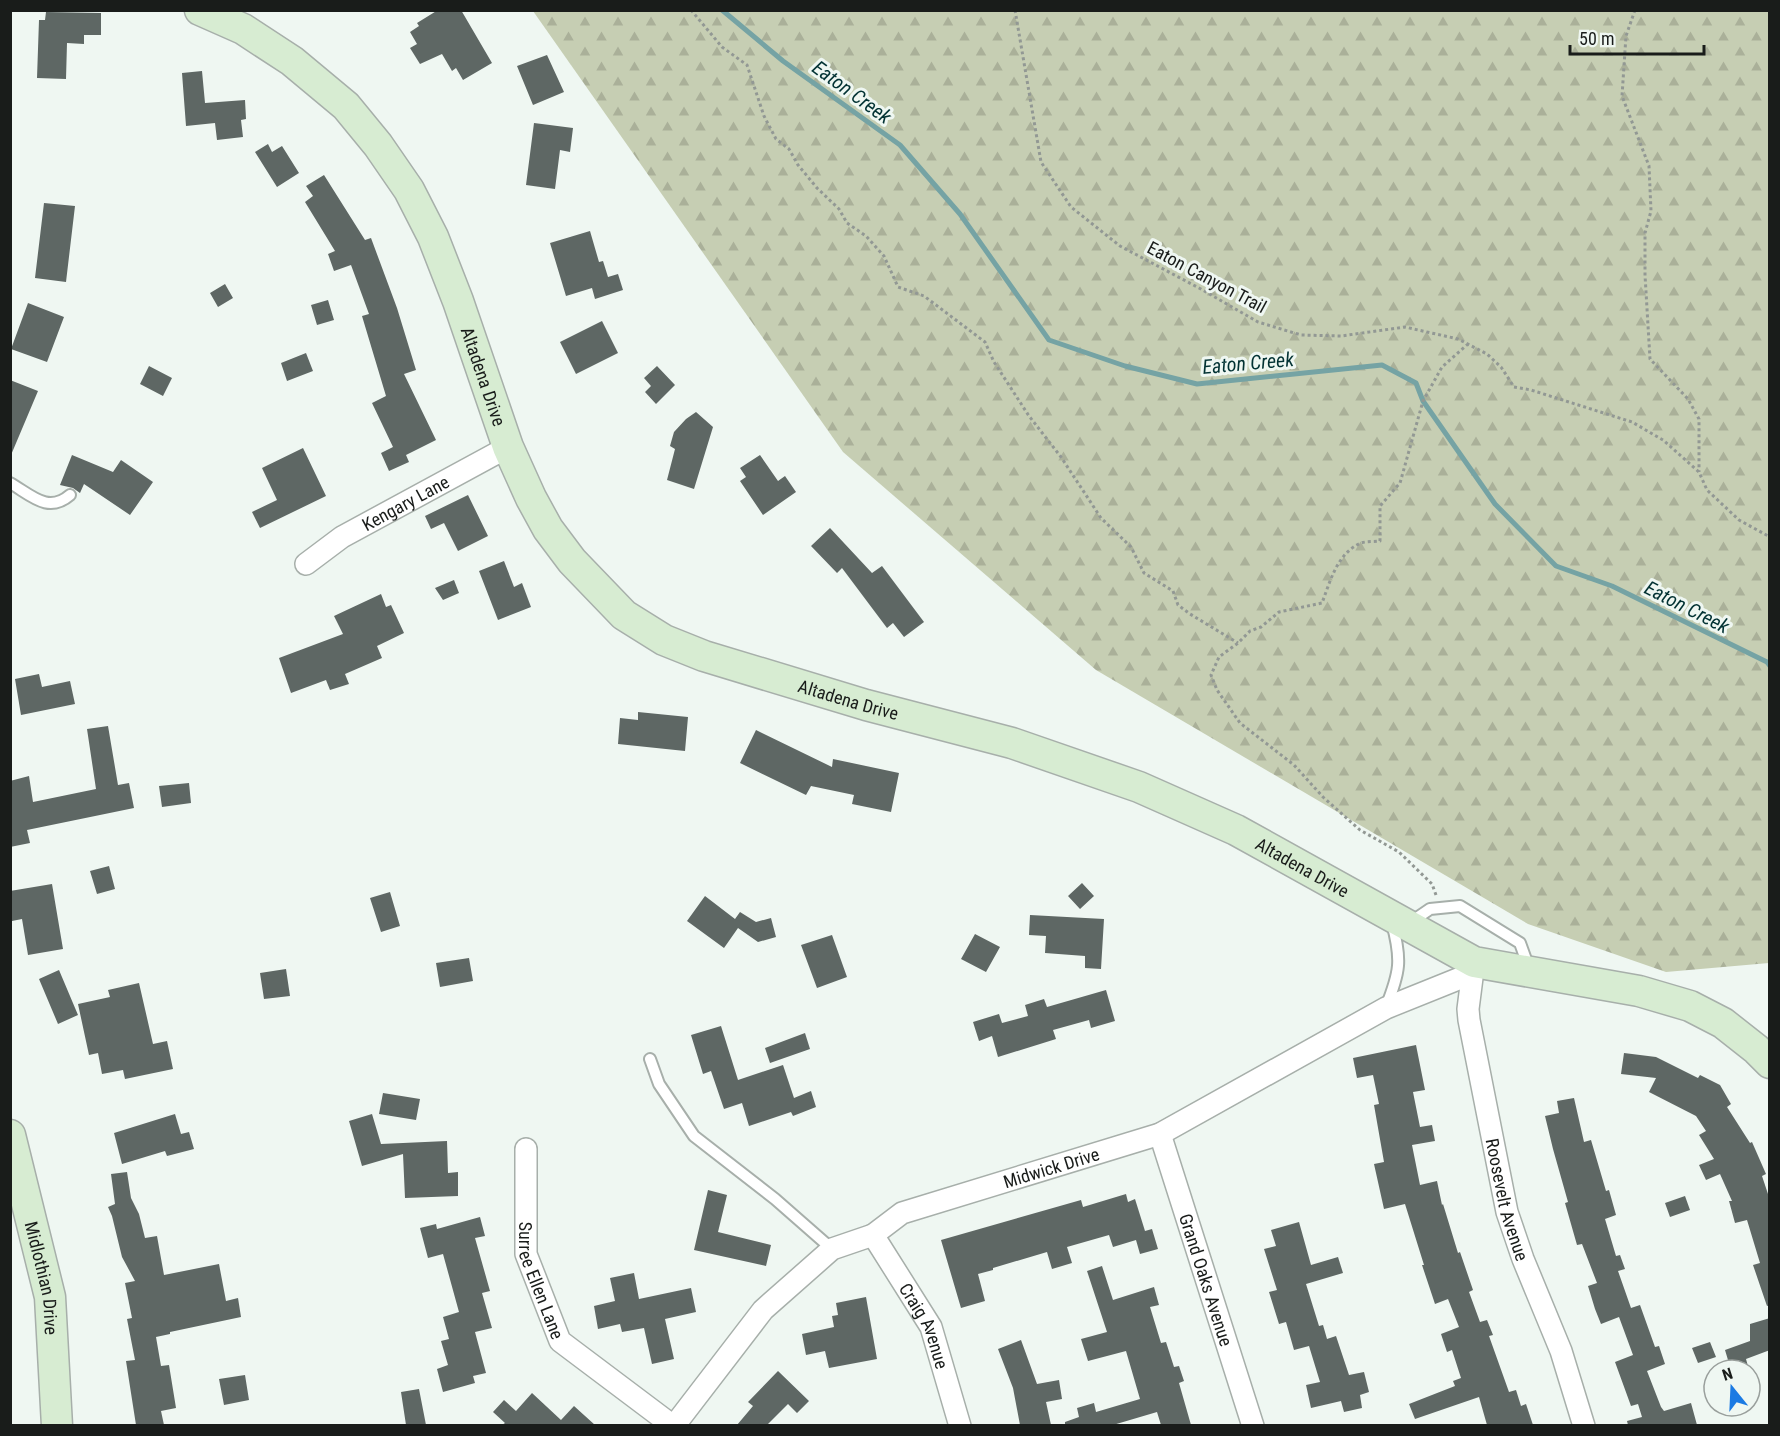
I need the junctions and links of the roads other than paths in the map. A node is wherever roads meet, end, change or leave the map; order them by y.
1 (200, 10) edge
2 (508, 447) junction
3 (10, 483) edge
4 (70, 495) dead end
5 (306, 564) dead end
6 (1399, 920) junction
7 (1474, 962) junction
8 (1531, 974) junction
9 (1386, 1008) junction
10 (650, 1059) dead end
11 (1770, 1063) edge
12 (1160, 1134) junction
13 (10, 1135) edge
14 (526, 1149) dead end
15 (873, 1234) junction
16 (832, 1249) junction
17 (57, 1425) edge
18 (673, 1425) edge
19 (960, 1425) edge
20 (1252, 1425) edge
21 (1584, 1425) edge

1 - 2 main road, Altadena Drive
2 - 5 street, Kengary Lane
2 - 6 main road, Altadena Drive
3 - 4 lane
6 - 7 main road, Altadena Drive
6 - 8 lane
6 - 9 lane
7 - 8 main road, Altadena Drive
7 - 9 street, Midwick Drive
7 - 21 street, Roosevelt Avenue
8 - 11 main road, Altadena Drive
9 - 12 street, Midwick Drive
10 - 16 lane
12 - 15 street, Midwick Drive
12 - 20 street, Grand Oaks Avenue
13 - 17 main road, Midlothian Drive
14 - 18 street, Surree Ellen Lane
15 - 16 street, Midwick Drive
15 - 19 street, Craig Avenue
16 - 18 street, Midwick Drive

